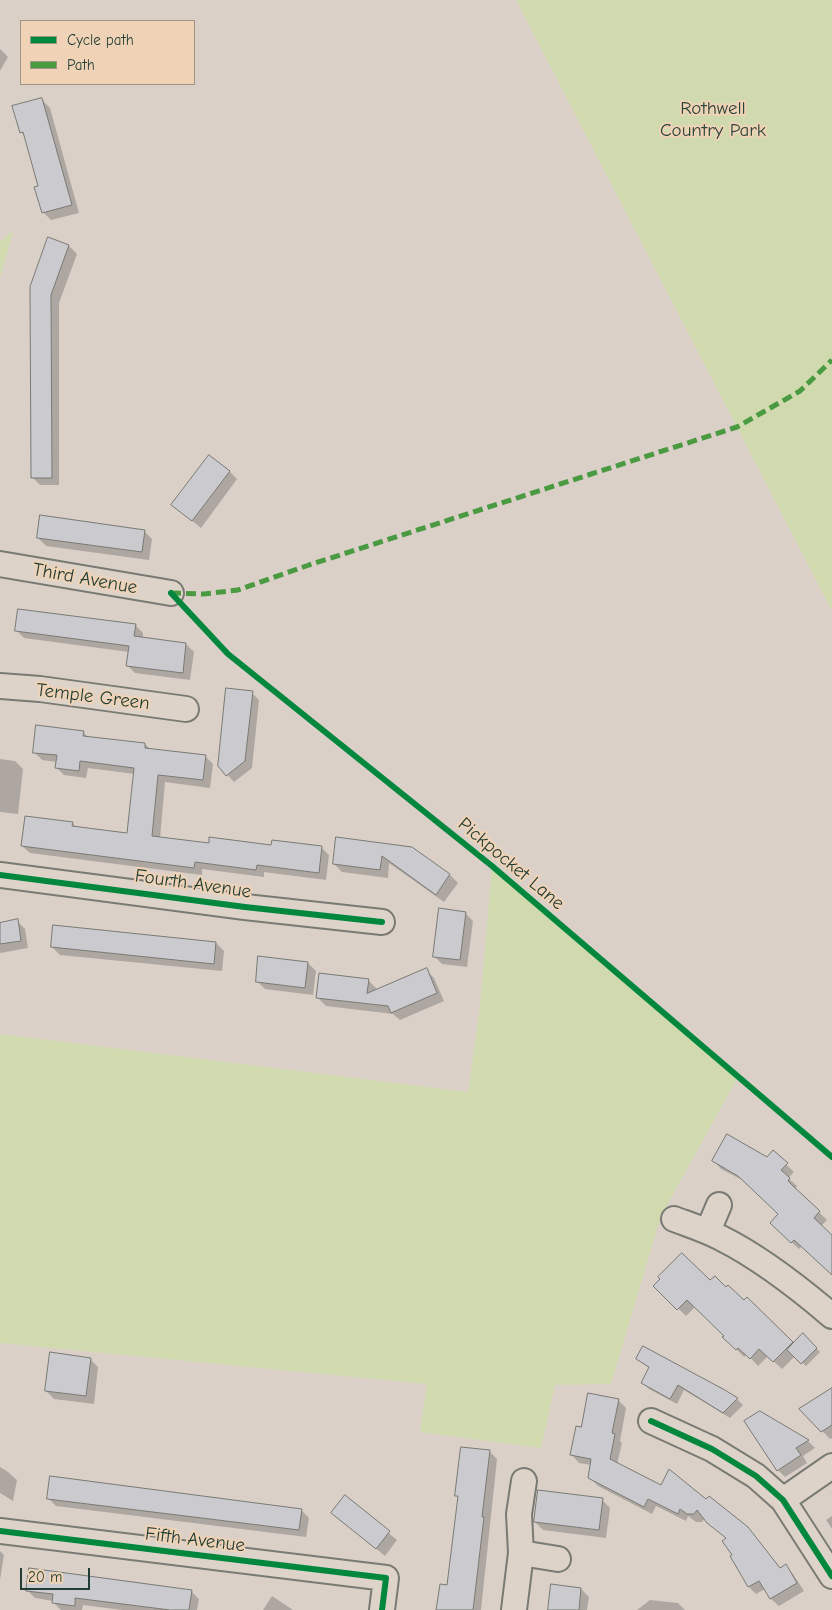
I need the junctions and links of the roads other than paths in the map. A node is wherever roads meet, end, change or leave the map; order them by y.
1 (0, 564) edge
2 (171, 593) dead end
3 (0, 686) edge
4 (186, 709) dead end
5 (0, 875) edge
6 (382, 922) dead end
7 (719, 1205) dead end
8 (674, 1219) dead end
9 (708, 1232) junction
10 (832, 1316) edge
11 (651, 1421) dead end
12 (832, 1466) edge
13 (524, 1480) dead end
14 (783, 1500) junction
15 (0, 1531) edge
16 (522, 1553) junction
17 (558, 1558) dead end
18 (832, 1576) edge
19 (382, 1610) edge
20 (514, 1610) edge

1 - 2 street, Third Avenue
3 - 4 street, Temple Green
5 - 6 street, Fourth Avenue
7 - 9 street
8 - 9 street
9 - 10 street
11 - 14 street
12 - 14 street
13 - 16 street
14 - 18 street
15 - 19 street, Fifth Avenue
16 - 17 street
16 - 20 street

